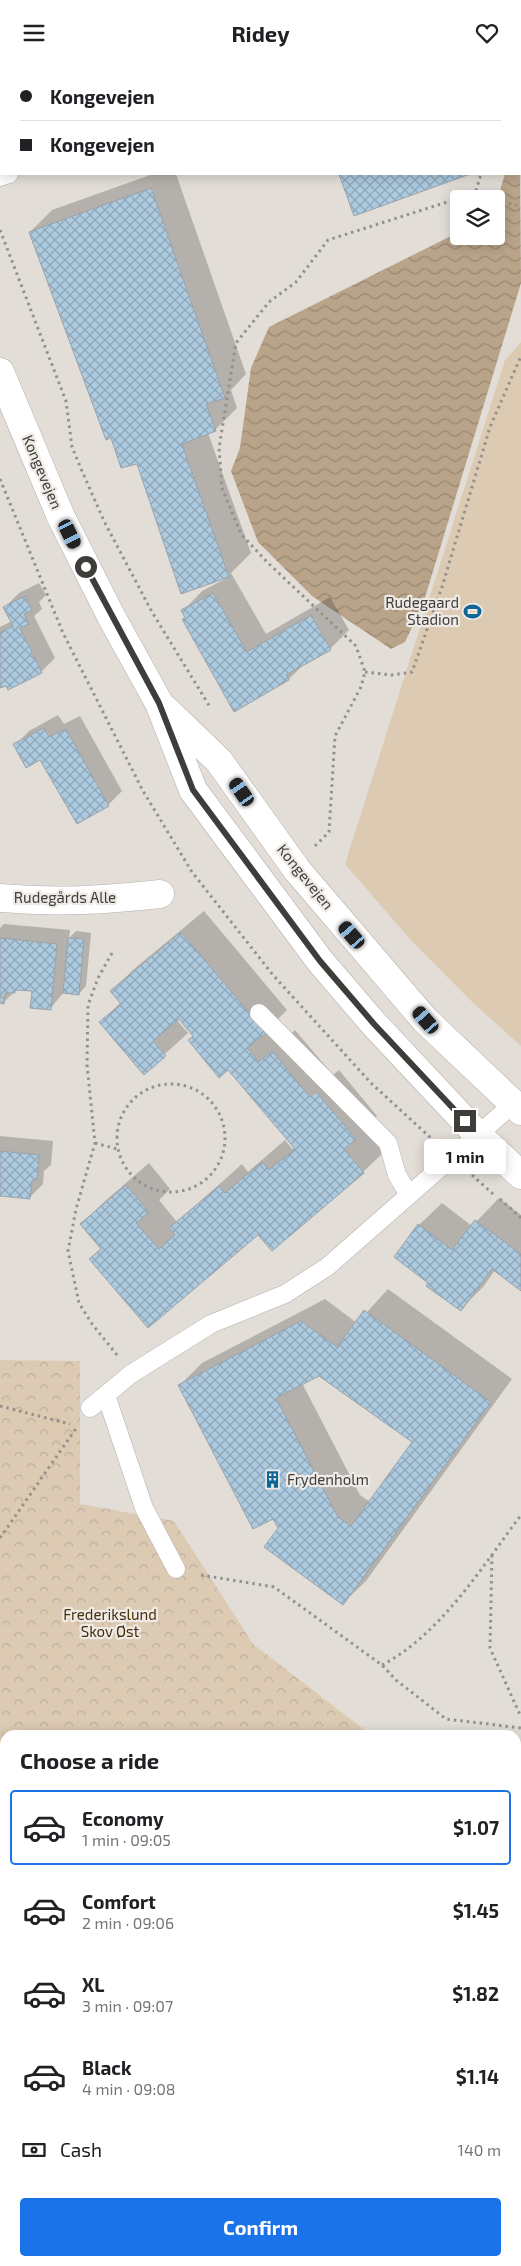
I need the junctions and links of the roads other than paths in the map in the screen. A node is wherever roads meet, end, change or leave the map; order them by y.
1 (0, 372) edge
2 (159, 703) junction
3 (160, 894) dead end
4 (0, 898) edge
5 (259, 1013) dead end
6 (517, 1107) edge
7 (478, 1135) junction
8 (521, 1175) edge
9 (409, 1195) junction
10 (106, 1395) junction
11 (90, 1408) road end
12 (176, 1569) road end

1 - 2 main road, Kongevejen
2 - 6 main road, Kongevejen
2 - 7 main road, Kongevejen
3 - 4 main road, Rudegårds Alle
5 - 9 lane
6 - 7 lane
7 - 8 main road, Kongevejen
7 - 9 lane
9 - 10 lane
10 - 11 lane
10 - 12 lane

